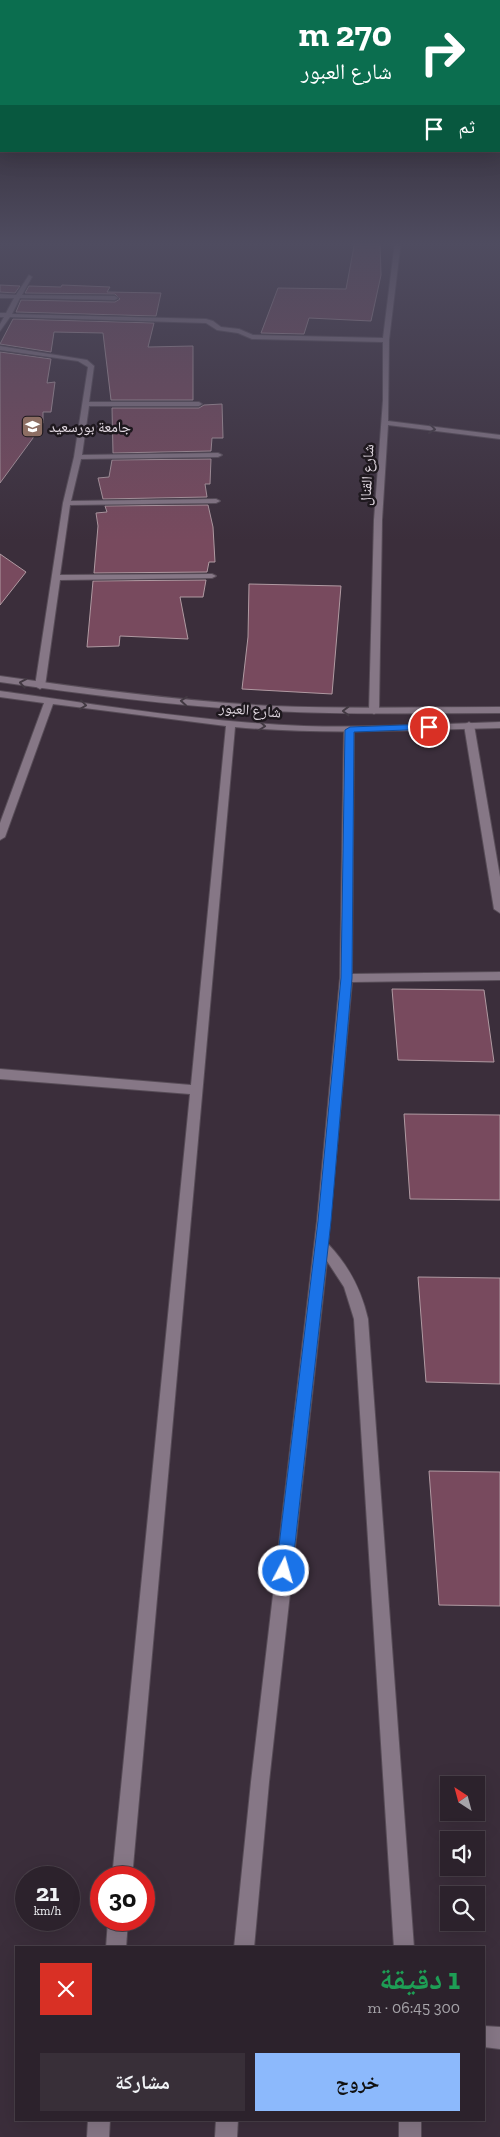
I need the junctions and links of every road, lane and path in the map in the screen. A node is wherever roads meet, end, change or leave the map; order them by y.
1 (386, 340) edge
2 (0, 348) edge
3 (84, 404) junction
4 (199, 404) dead end
5 (384, 423) junction
6 (500, 437) edge
7 (218, 455) dead end
8 (78, 456) junction
9 (216, 501) dead end
10 (67, 503) junction
11 (212, 576) dead end
12 (56, 578) junction
13 (0, 679) edge
14 (40, 686) junction
15 (0, 694) edge
16 (50, 700) junction
17 (500, 710) edge
18 (374, 711) junction
19 (231, 724) junction
20 (469, 726) junction
21 (500, 726) edge
22 (350, 730) junction
23 (0, 837) edge
24 (495, 851) edge
25 (500, 909) edge
26 (500, 976) edge
27 (346, 978) junction
28 (0, 1074) edge
29 (197, 1090) junction
30 (321, 1245) junction
31 (123, 1866) edge
32 (117, 1931) edge
33 (116, 1946) edge
34 (244, 1946) edge
35 (404, 1946) edge
36 (485, 2037) edge
37 (500, 2038) edge
38 (99, 2121) edge
39 (227, 2121) edge
40 (410, 2121) edge
41 (98, 2137) edge
42 (226, 2137) edge
43 (410, 2137) edge

1 - 5 street, شارع القنال
2 - 3 street
3 - 4 street
3 - 8 street
5 -> 6 street
5 - 18 street, شارع القنال
7 - 8 street
8 - 10 street
9 - 10 street
10 - 12 street
11 - 12 street
12 - 14 street
14 -> 13 street, شارع العبور
18 -> 14 street, شارع العبور
15 - 16 street, شارع العبور
16 -> 19 street, شارع العبور
16 - 23 street
17 - 18 street, شارع العبور
19 -> 22 street, شارع العبور
19 - 29 street
20 - 21 street, شارع العبور
20 - 22 street, شارع العبور
20 - 24 street
22 - 27 street
24 - 25 street
26 - 27 street
27 - 30 street
28 - 29 street
29 - 31 street
30 - 34 street
30 - 35 street
32 - 33 street
36 - 37 street
38 - 41 street
39 - 42 street
40 - 43 street

